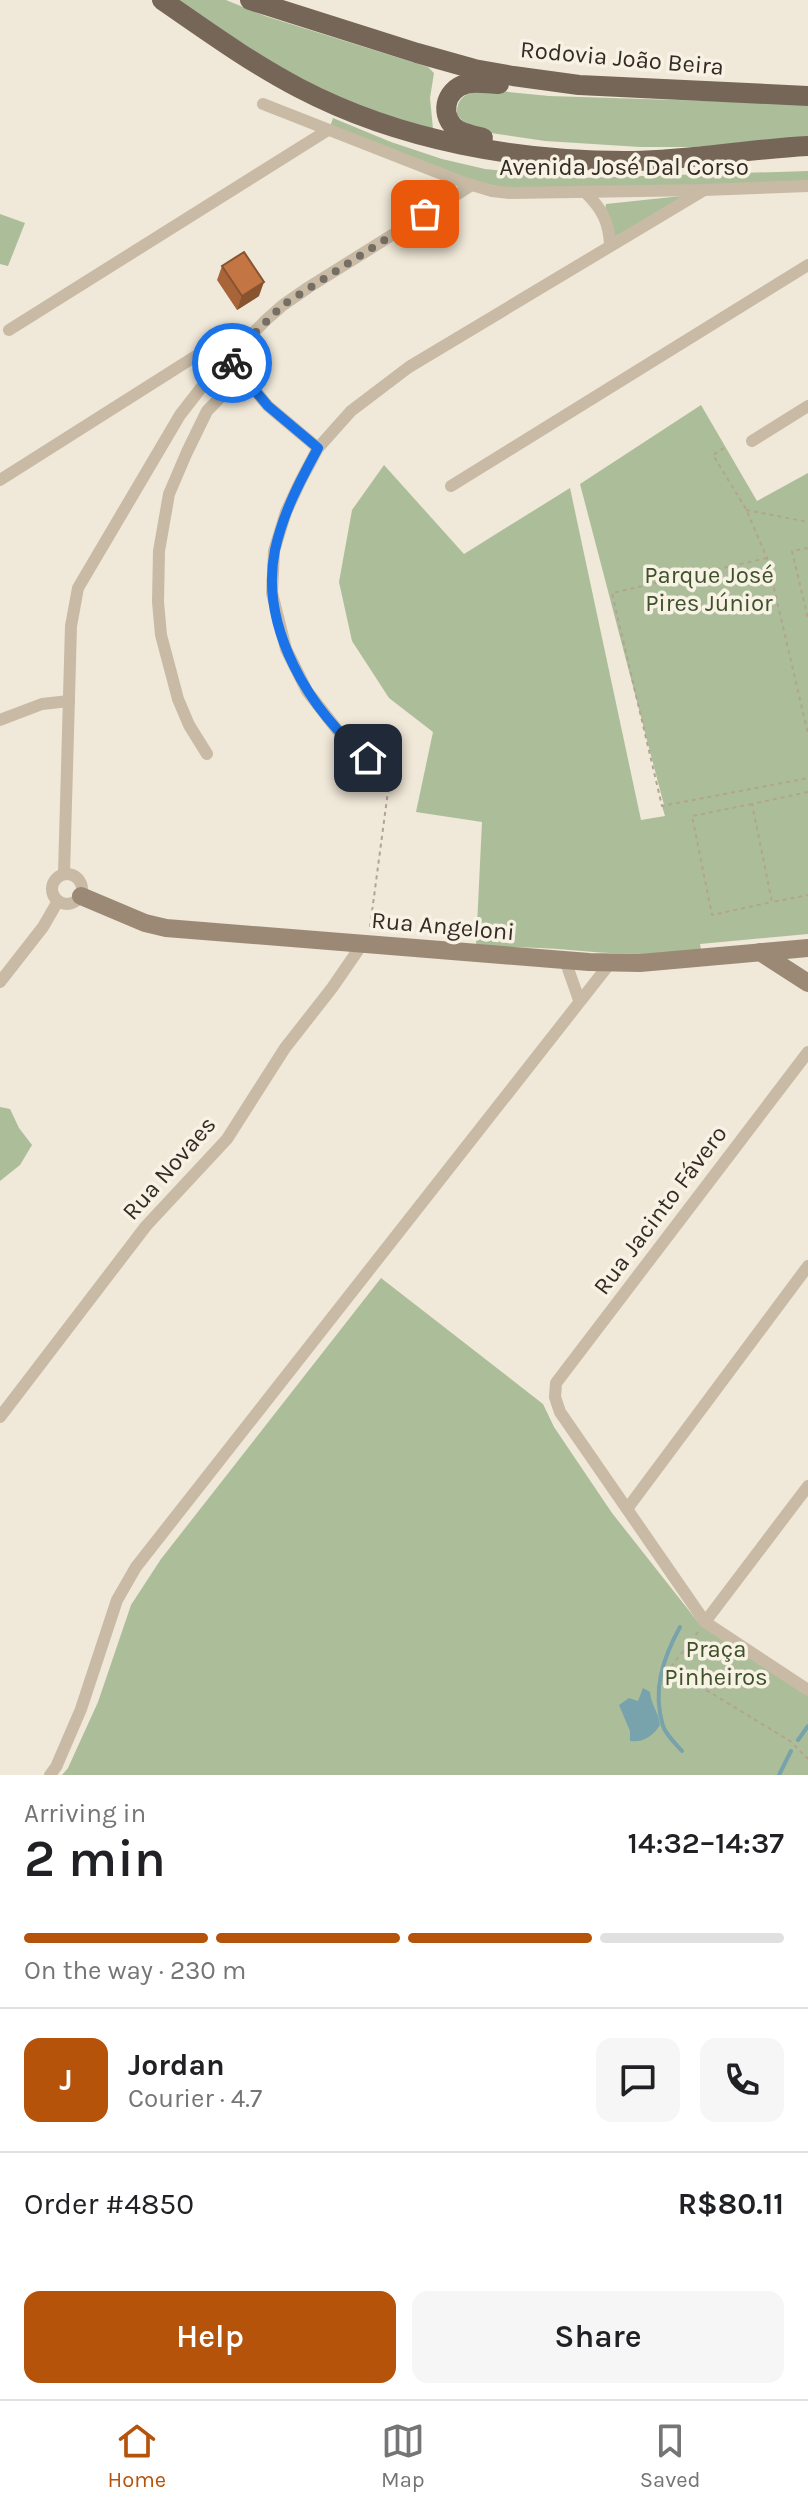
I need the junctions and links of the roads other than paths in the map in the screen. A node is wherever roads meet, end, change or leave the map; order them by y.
1 (162, 0) edge
2 (250, 0) edge
3 (579, 85) junction
4 (808, 96) edge
5 (263, 104) dead end
6 (328, 130) junction
7 (808, 146) edge
8 (536, 155) junction
9 (472, 185) junction
10 (808, 186) edge
11 (704, 190) junction
12 (586, 193) junction
13 (610, 245) junction
14 (808, 265) edge
15 (9, 330) dead end
16 (242, 346) junction
17 (229, 359) junction
18 (242, 375) junction
19 (808, 406) edge
20 (752, 441) dead end
21 (318, 448) junction
22 (0, 480) edge
23 (451, 486) dead end
24 (69, 701) junction
25 (0, 720) edge
26 (207, 754) dead end
27 (390, 776) road end
28 (64, 874) junction
29 (81, 896) junction
30 (58, 901) junction
31 (365, 944) junction
32 (808, 948) edge
33 (760, 952) junction
34 (565, 960) junction
35 (611, 962) junction
36 (0, 982) edge
37 (808, 983) edge
38 (579, 1000) junction
39 (808, 1052) edge
40 (808, 1266) edge
41 (0, 1417) edge
42 (808, 1486) edge
43 (627, 1509) junction
44 (705, 1622) junction
45 (808, 1690) edge
46 (50, 1775) edge

1 - 8 main road
2 - 3 main road, Rodovia João Beira
3 - 4 main road, Rodovia João Beira
3 - 8 main road
5 - 6 street, Avenida José Dal Corso
6 - 9 street, Avenida José Dal Corso
6 - 15 street
7 - 8 main road
9 - 12 street, Avenida José Dal Corso
9 - 16 street
10 - 11 street, Avenida José Dal Corso
11 - 12 street, Avenida José Dal Corso
11 - 13 street
12 - 13 street
13 - 21 street
14 - 23 street
16 - 17 street
16 - 22 street
17 - 18 street
17 - 24 street
18 - 21 street
18 - 26 street
19 - 20 street
21 - 27 street
24 - 25 street
24 - 28 street
28 - 29 street
28 - 30 street
29 - 30 street
29 - 31 street, Rua Angeloni
30 - 36 street
31 - 34 street, Rua Angeloni
31 - 41 street, Rua Novaes
32 - 33 street, Rua Angeloni
33 - 35 street, Rua Angeloni
33 - 37 street
34 - 35 street, Rua Angeloni
34 - 38 street
35 - 38 street
38 - 46 street
39 - 43 street, Rua Jacinto Fávero
40 - 43 street
42 - 44 street
43 - 44 street
44 - 45 street

